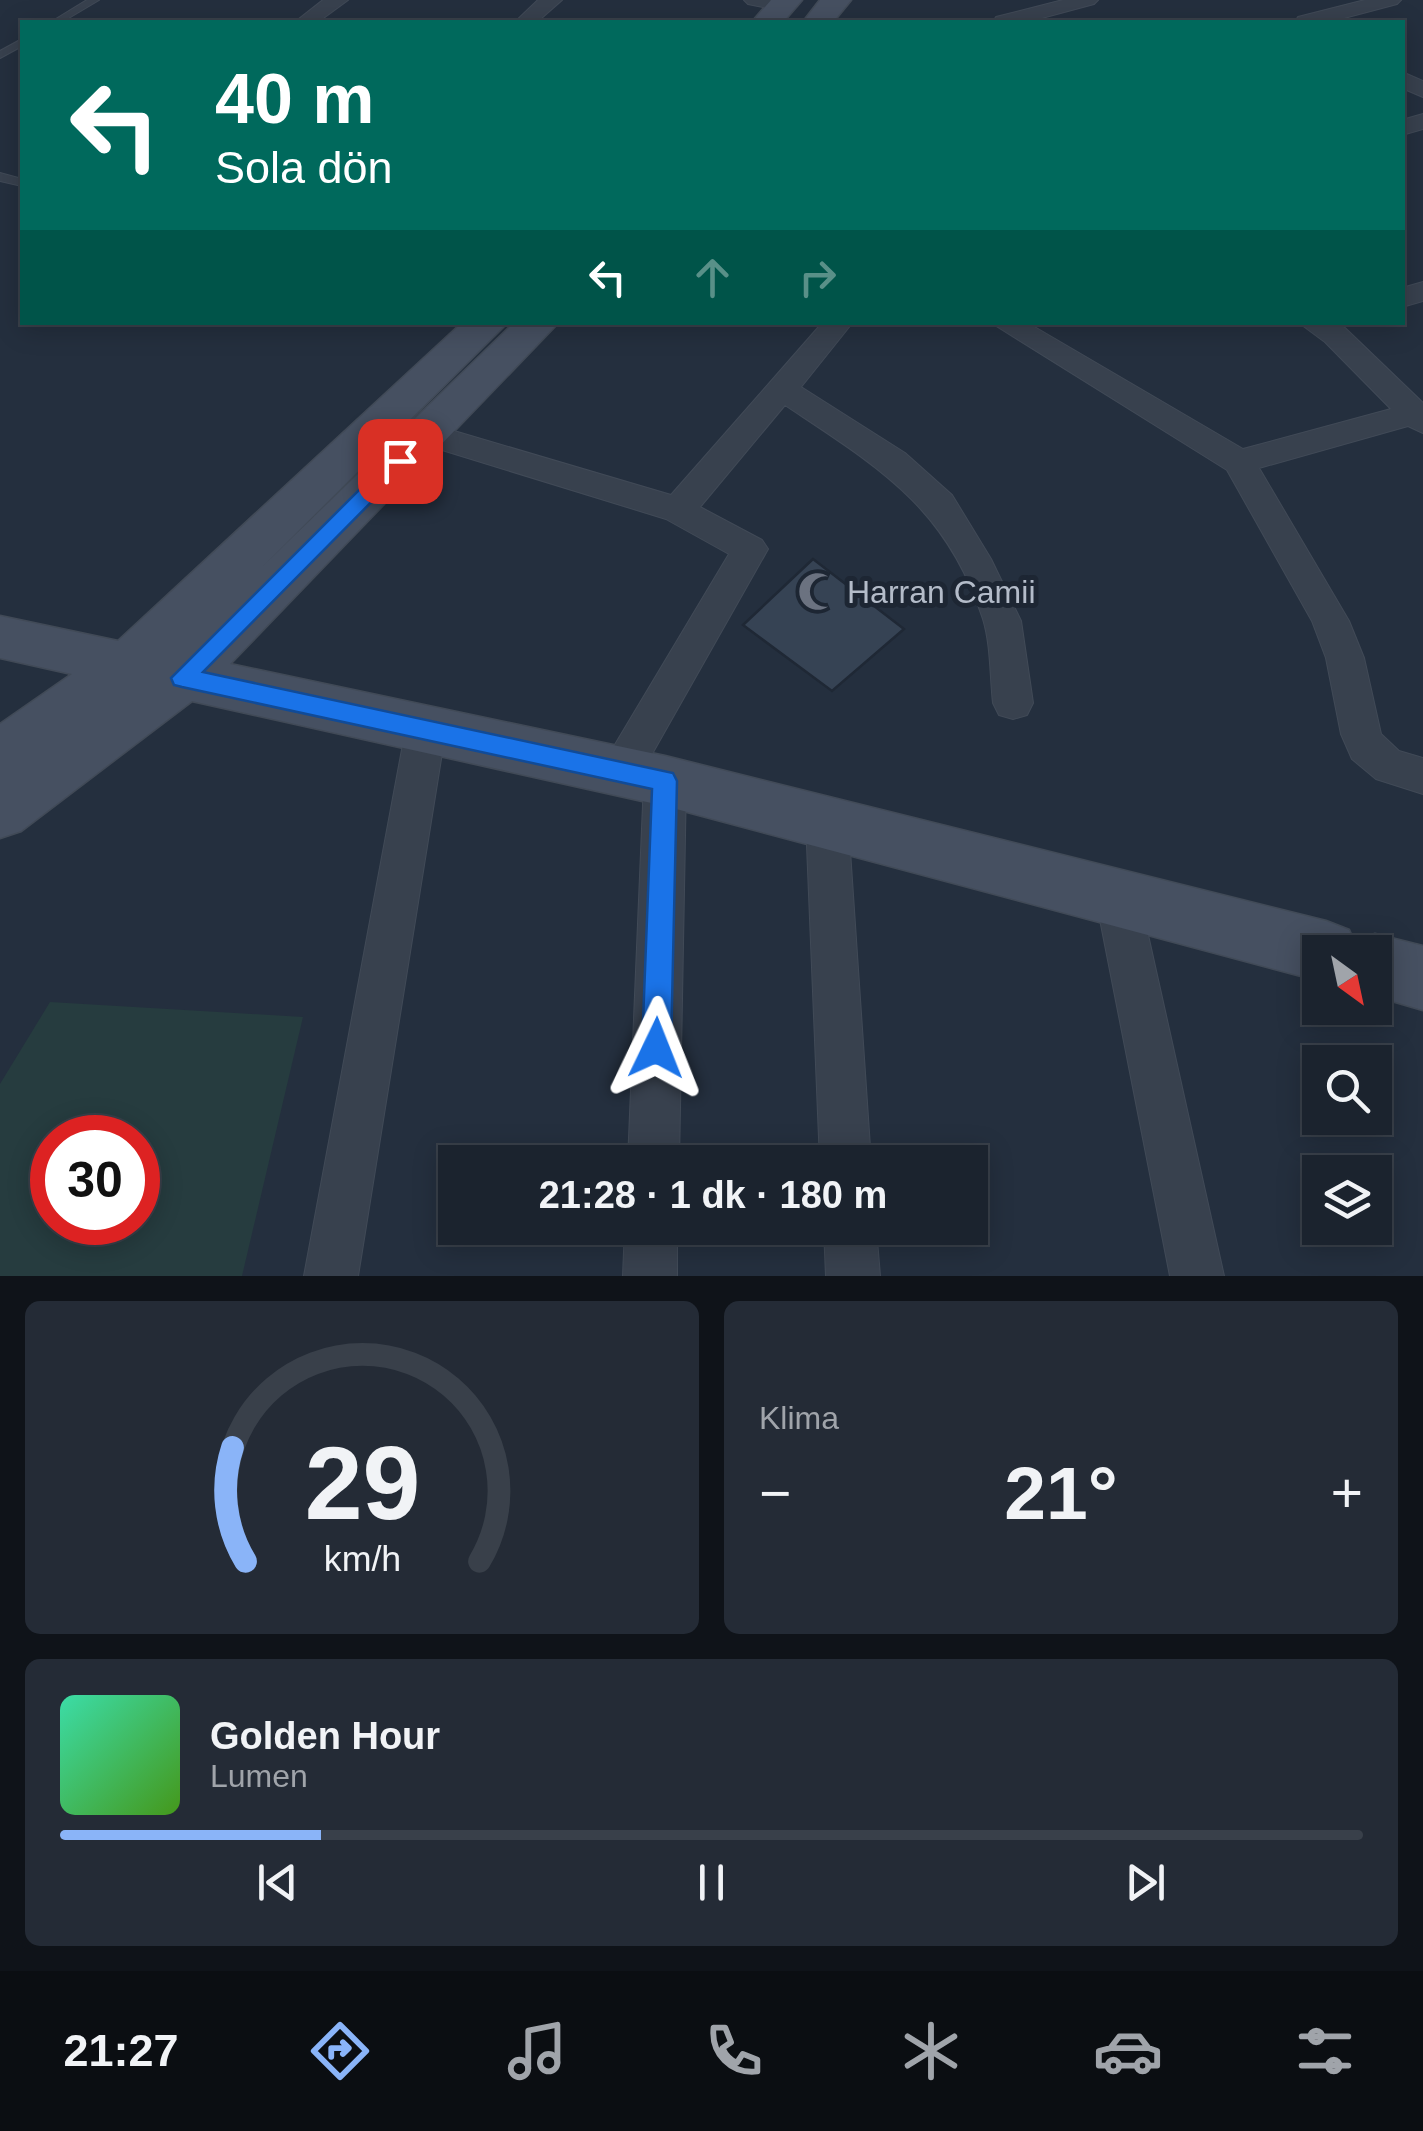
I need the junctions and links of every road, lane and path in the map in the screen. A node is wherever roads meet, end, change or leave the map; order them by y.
1 (94, 0) edge
2 (337, 0) edge
3 (551, 0) edge
4 (836, 0) edge
5 (1080, 0) edge
6 (1390, 0) edge
7 (59, 20) edge
8 (308, 20) edge
9 (527, 20) edge
10 (820, 20) edge
11 (1011, 20) edge
12 (1314, 20) edge
13 (485, 325) edge
14 (536, 325) edge
15 (836, 325) edge
16 (1009, 325) edge
17 (1321, 325) edge
18 (782, 390) junction
19 (1419, 418) edge
20 (428, 434) junction
21 (1239, 462) junction
22 (678, 510) junction
23 (0, 637) edge
24 (156, 670) junction
25 (1013, 703) dead end
26 (426, 728) junction
27 (0, 755) edge
28 (643, 776) junction
29 (1423, 776) edge
30 (0, 812) edge
31 (827, 821) junction
32 (1118, 899) junction
33 (1302, 946) edge
34 (1392, 970) edge
35 (1423, 978) edge
36 (653, 1145) edge
37 (845, 1145) edge
38 (651, 1245) edge
39 (851, 1245) edge
40 (332, 1276) edge
41 (650, 1276) edge
42 (852, 1276) edge
43 (1197, 1276) edge

1 - 7 lane
2 - 8 street
3 - 9 street
4 - 10 main road
5 - 11 street
6 - 12 street
13 - 24 main road
14 - 20 main road
15 - 18 street
16 - 21 street
17 - 19 street
18 - 22 street
18 - 25 street
19 - 21 street
20 - 22 street
20 - 24 main road
21 - 29 street
22 - 28 street
23 - 24 main road
24 - 26 main road
24 - 27 main road
24 - 30 main road
26 - 28 main road
26 - 40 street
28 - 31 main road
28 - 36 street
31 - 32 main road
31 - 37 street
32 - 33 main road
32 - 43 street
34 - 35 main road
38 - 41 street
39 - 42 street

